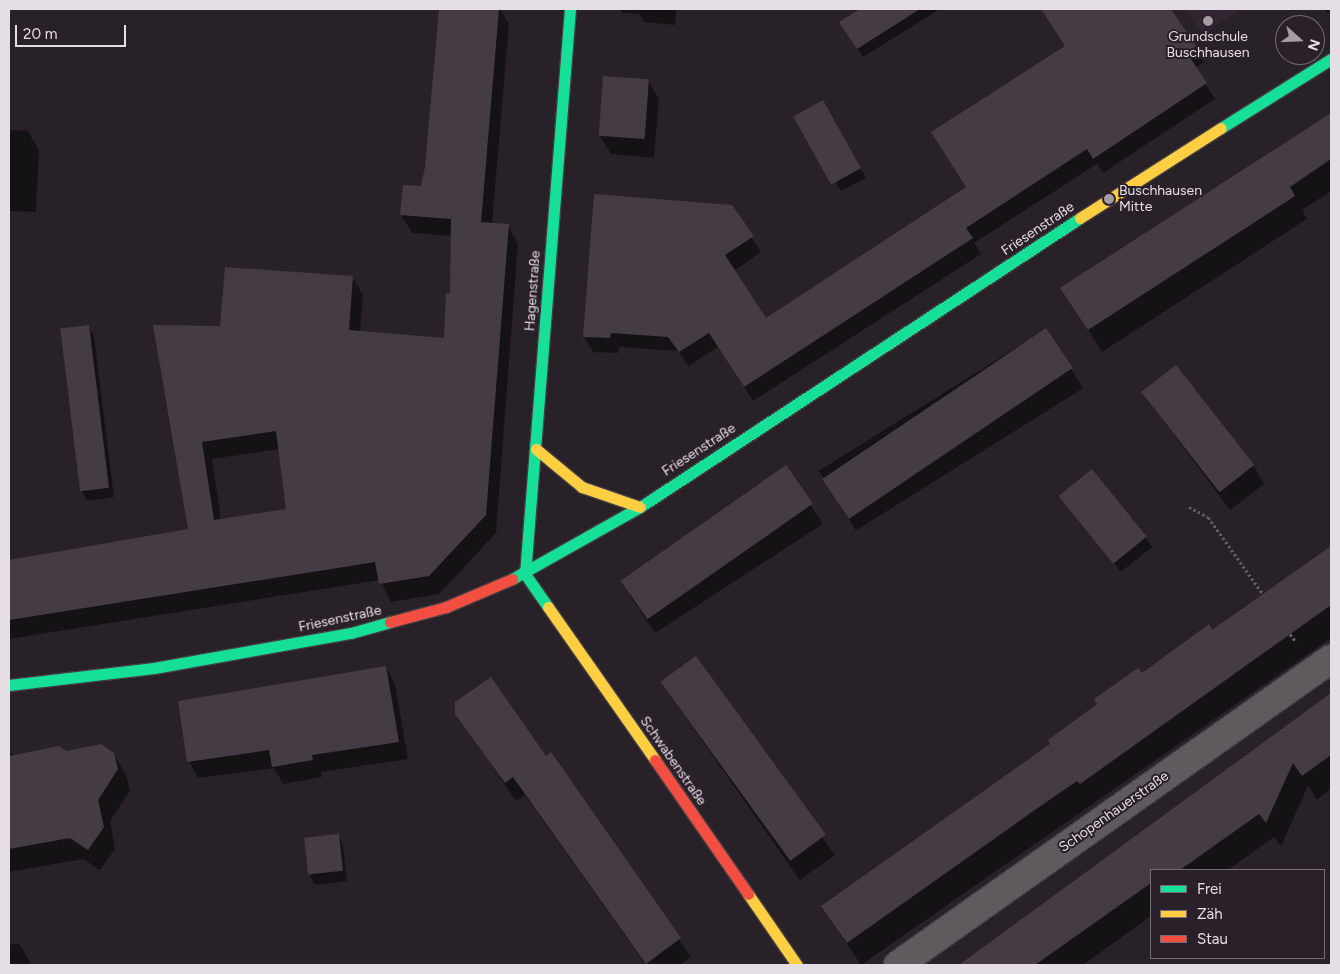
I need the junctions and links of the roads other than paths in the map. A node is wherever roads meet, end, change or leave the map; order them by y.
1 (570, 9) edge
2 (1331, 59) edge
3 (536, 449) junction
4 (640, 507) junction
5 (525, 574) junction
6 (1331, 659) edge
7 (9, 685) edge
8 (797, 965) edge
9 (898, 965) edge

1 - 3 main road, Hagenstraße
2 - 4 main road, Friesenstraße
3 - 4 main road
3 - 5 main road, Hagenstraße
4 - 5 main road, Friesenstraße
5 - 7 main road, Friesenstraße
5 - 8 main road, Schwabenstraße
6 - 9 street, Schopenhauerstraße

